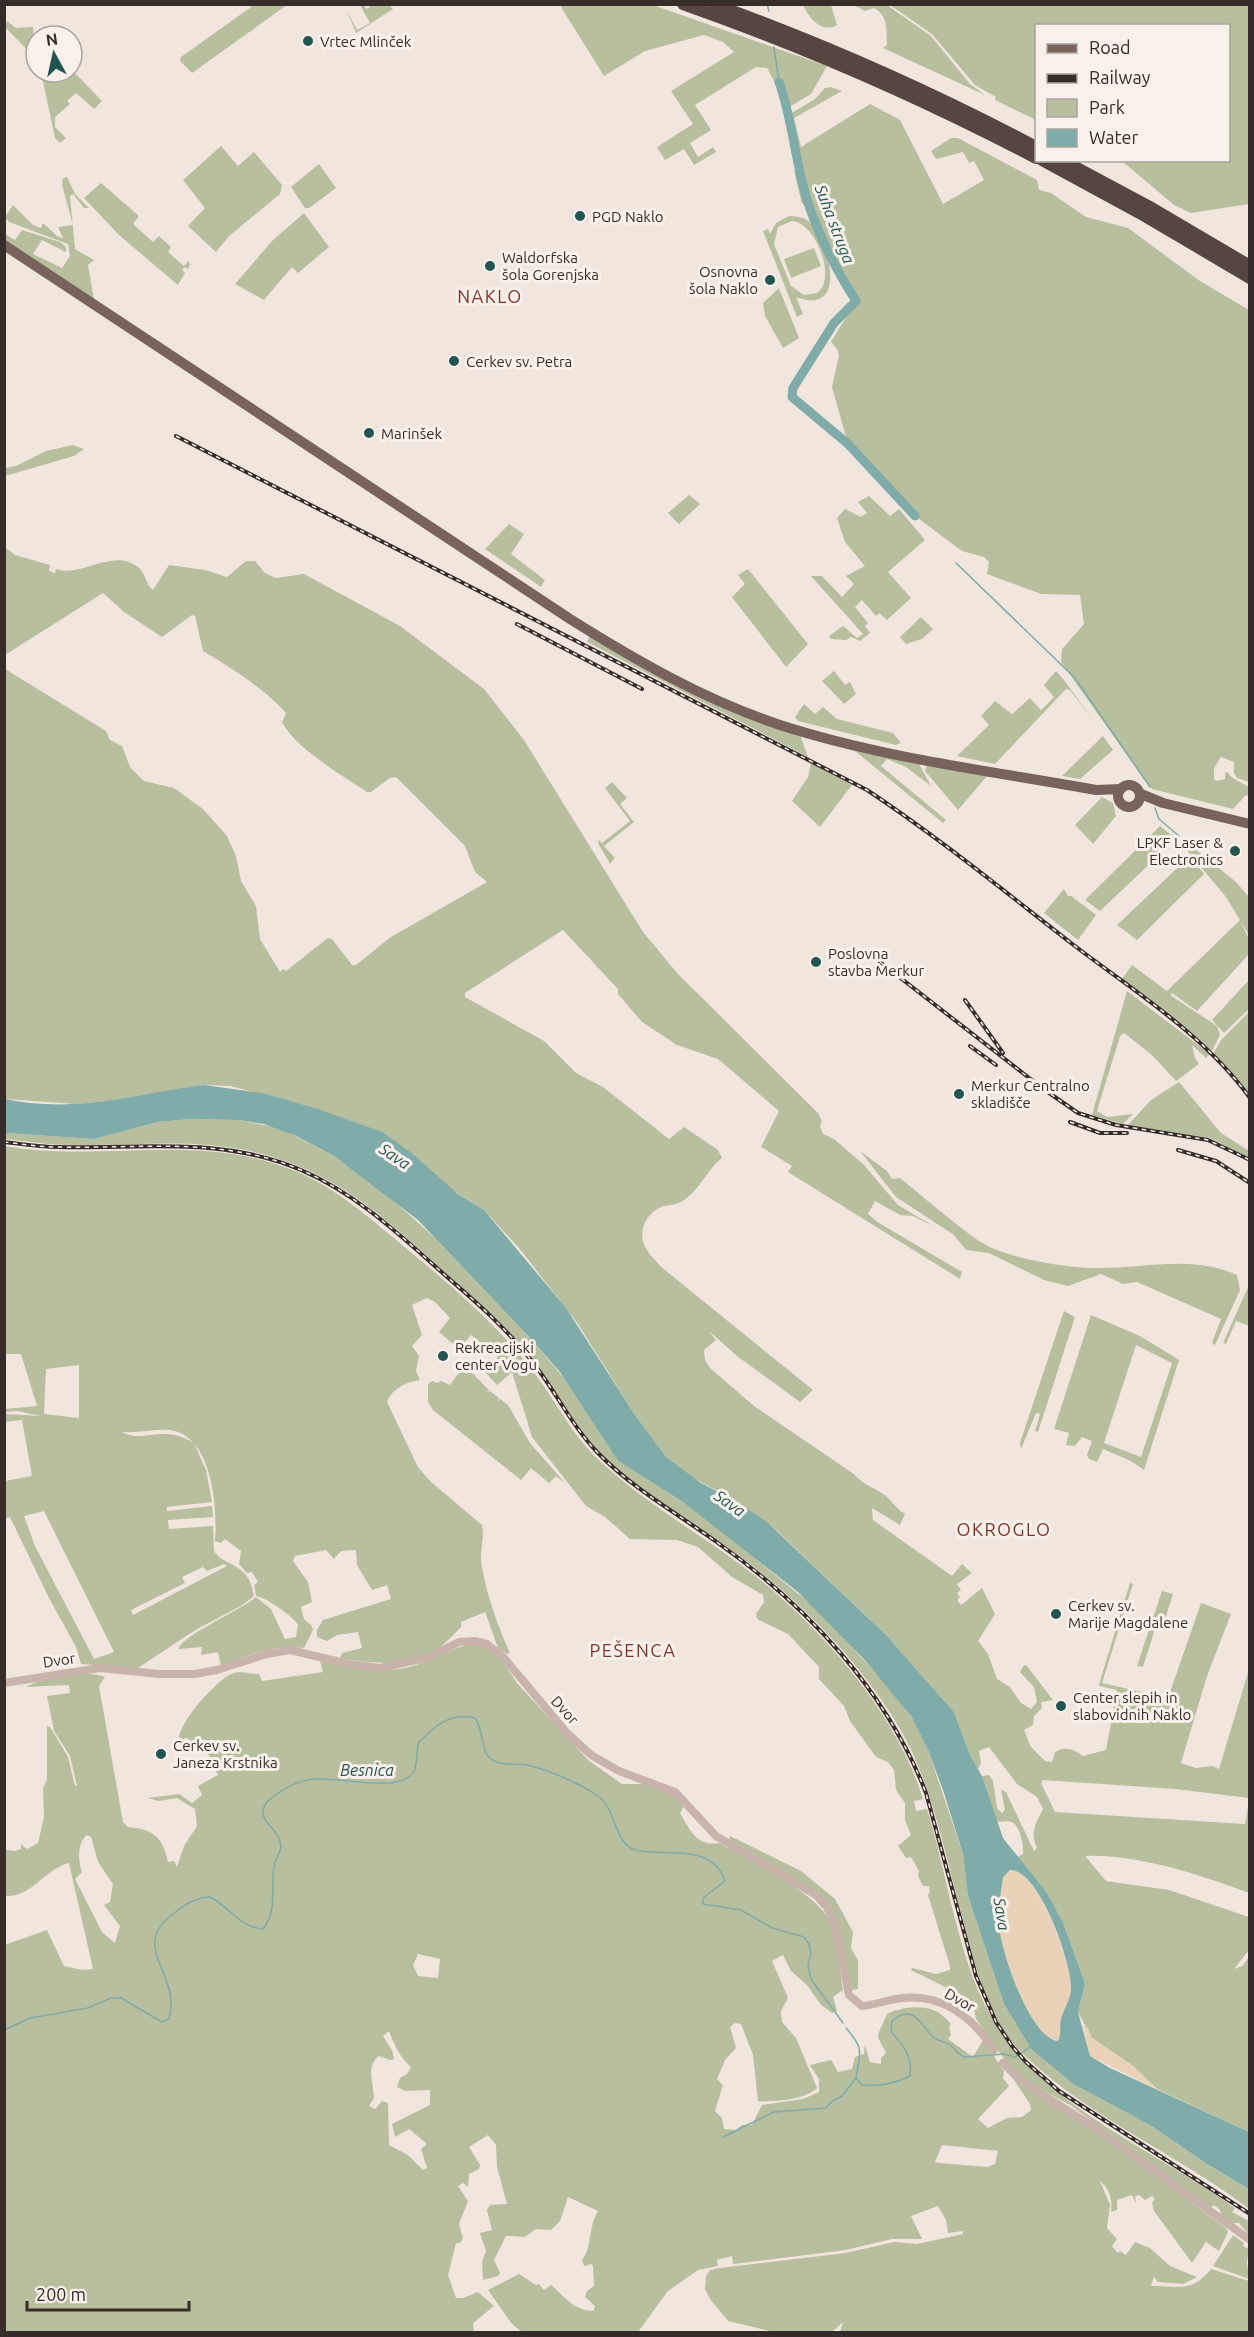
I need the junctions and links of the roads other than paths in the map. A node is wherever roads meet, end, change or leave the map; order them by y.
1 (683, 4) edge
2 (713, 4) edge
3 (1035, 147) edge
4 (1035, 157) edge
5 (1046, 162) edge
6 (1066, 162) edge
7 (4, 245) edge
8 (1250, 266) edge
9 (1250, 278) edge
10 (1121, 789) junction
11 (1096, 790) junction
12 (1140, 798) junction
13 (1119, 801) junction
14 (1250, 824) edge
15 (4, 1683) edge
16 (994, 2050) dead end
17 (1002, 2063) dead end
18 (1250, 2240) edge

1 - 4 highway
2 - 3 highway
5 - 9 highway
6 - 8 highway
7 - 11 main road
10 - 11 main road
10 - 12 main road
10 - 13 main road
11 - 13 main road
12 - 13 main road
12 - 14 main road
15 - 16 street, Dvor
17 - 18 street

